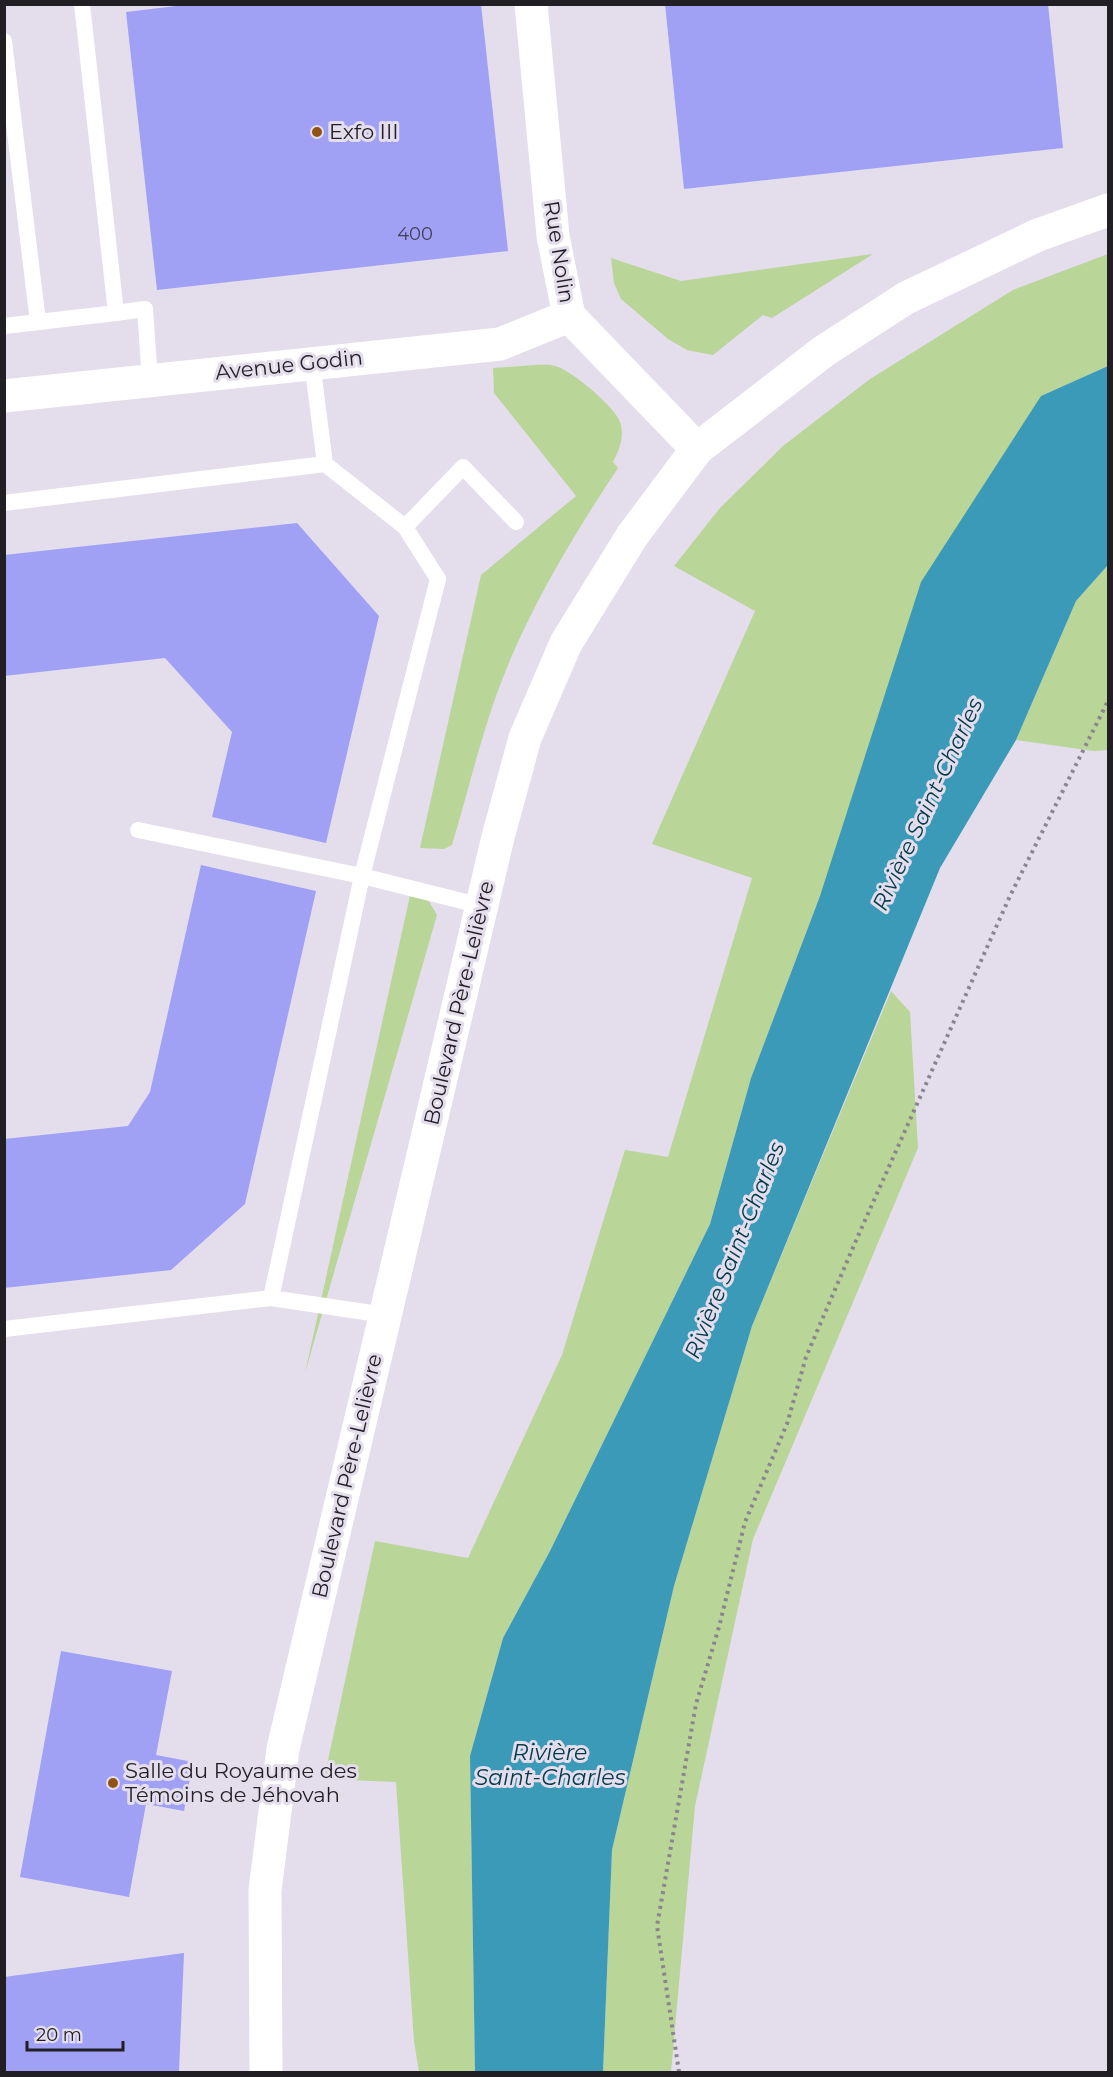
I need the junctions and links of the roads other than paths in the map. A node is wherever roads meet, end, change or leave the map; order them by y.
1 (82, 4) edge
2 (531, 4) edge
3 (4, 41) edge
4 (1108, 210) edge
5 (116, 313) junction
6 (569, 316) junction
7 (38, 322) junction
8 (4, 326) edge
9 (312, 362) junction
10 (150, 381) junction
11 (4, 396) edge
12 (697, 449) junction
13 (325, 464) junction
14 (4, 503) edge
15 (516, 522) dead end
16 (405, 526) junction
17 (138, 830) dead end
18 (362, 876) junction
19 (482, 906) junction
20 (271, 1298) junction
21 (385, 1314) junction
22 (4, 1329) edge
23 (266, 2073) edge

1 - 5 lane
2 - 6 main road, Rue Nolin
3 - 7 lane
4 - 12 main road, Boulevard Père-Lelièvre
5 - 7 lane
5 - 10 lane
6 - 9 main road, Avenue Godin
6 - 12 main road, Rue Nolin
7 - 8 lane
9 - 10 main road, Avenue Godin
9 - 13 lane
10 - 11 main road, Avenue Godin
12 - 19 main road, Boulevard Père-Lelièvre
13 - 14 lane
13 - 16 lane
15 - 16 lane
16 - 18 lane
17 - 18 lane
18 - 19 lane
18 - 20 lane
19 - 21 main road, Boulevard Père-Lelièvre
20 - 21 lane
20 - 22 lane
21 - 23 main road, Boulevard Père-Lelièvre

